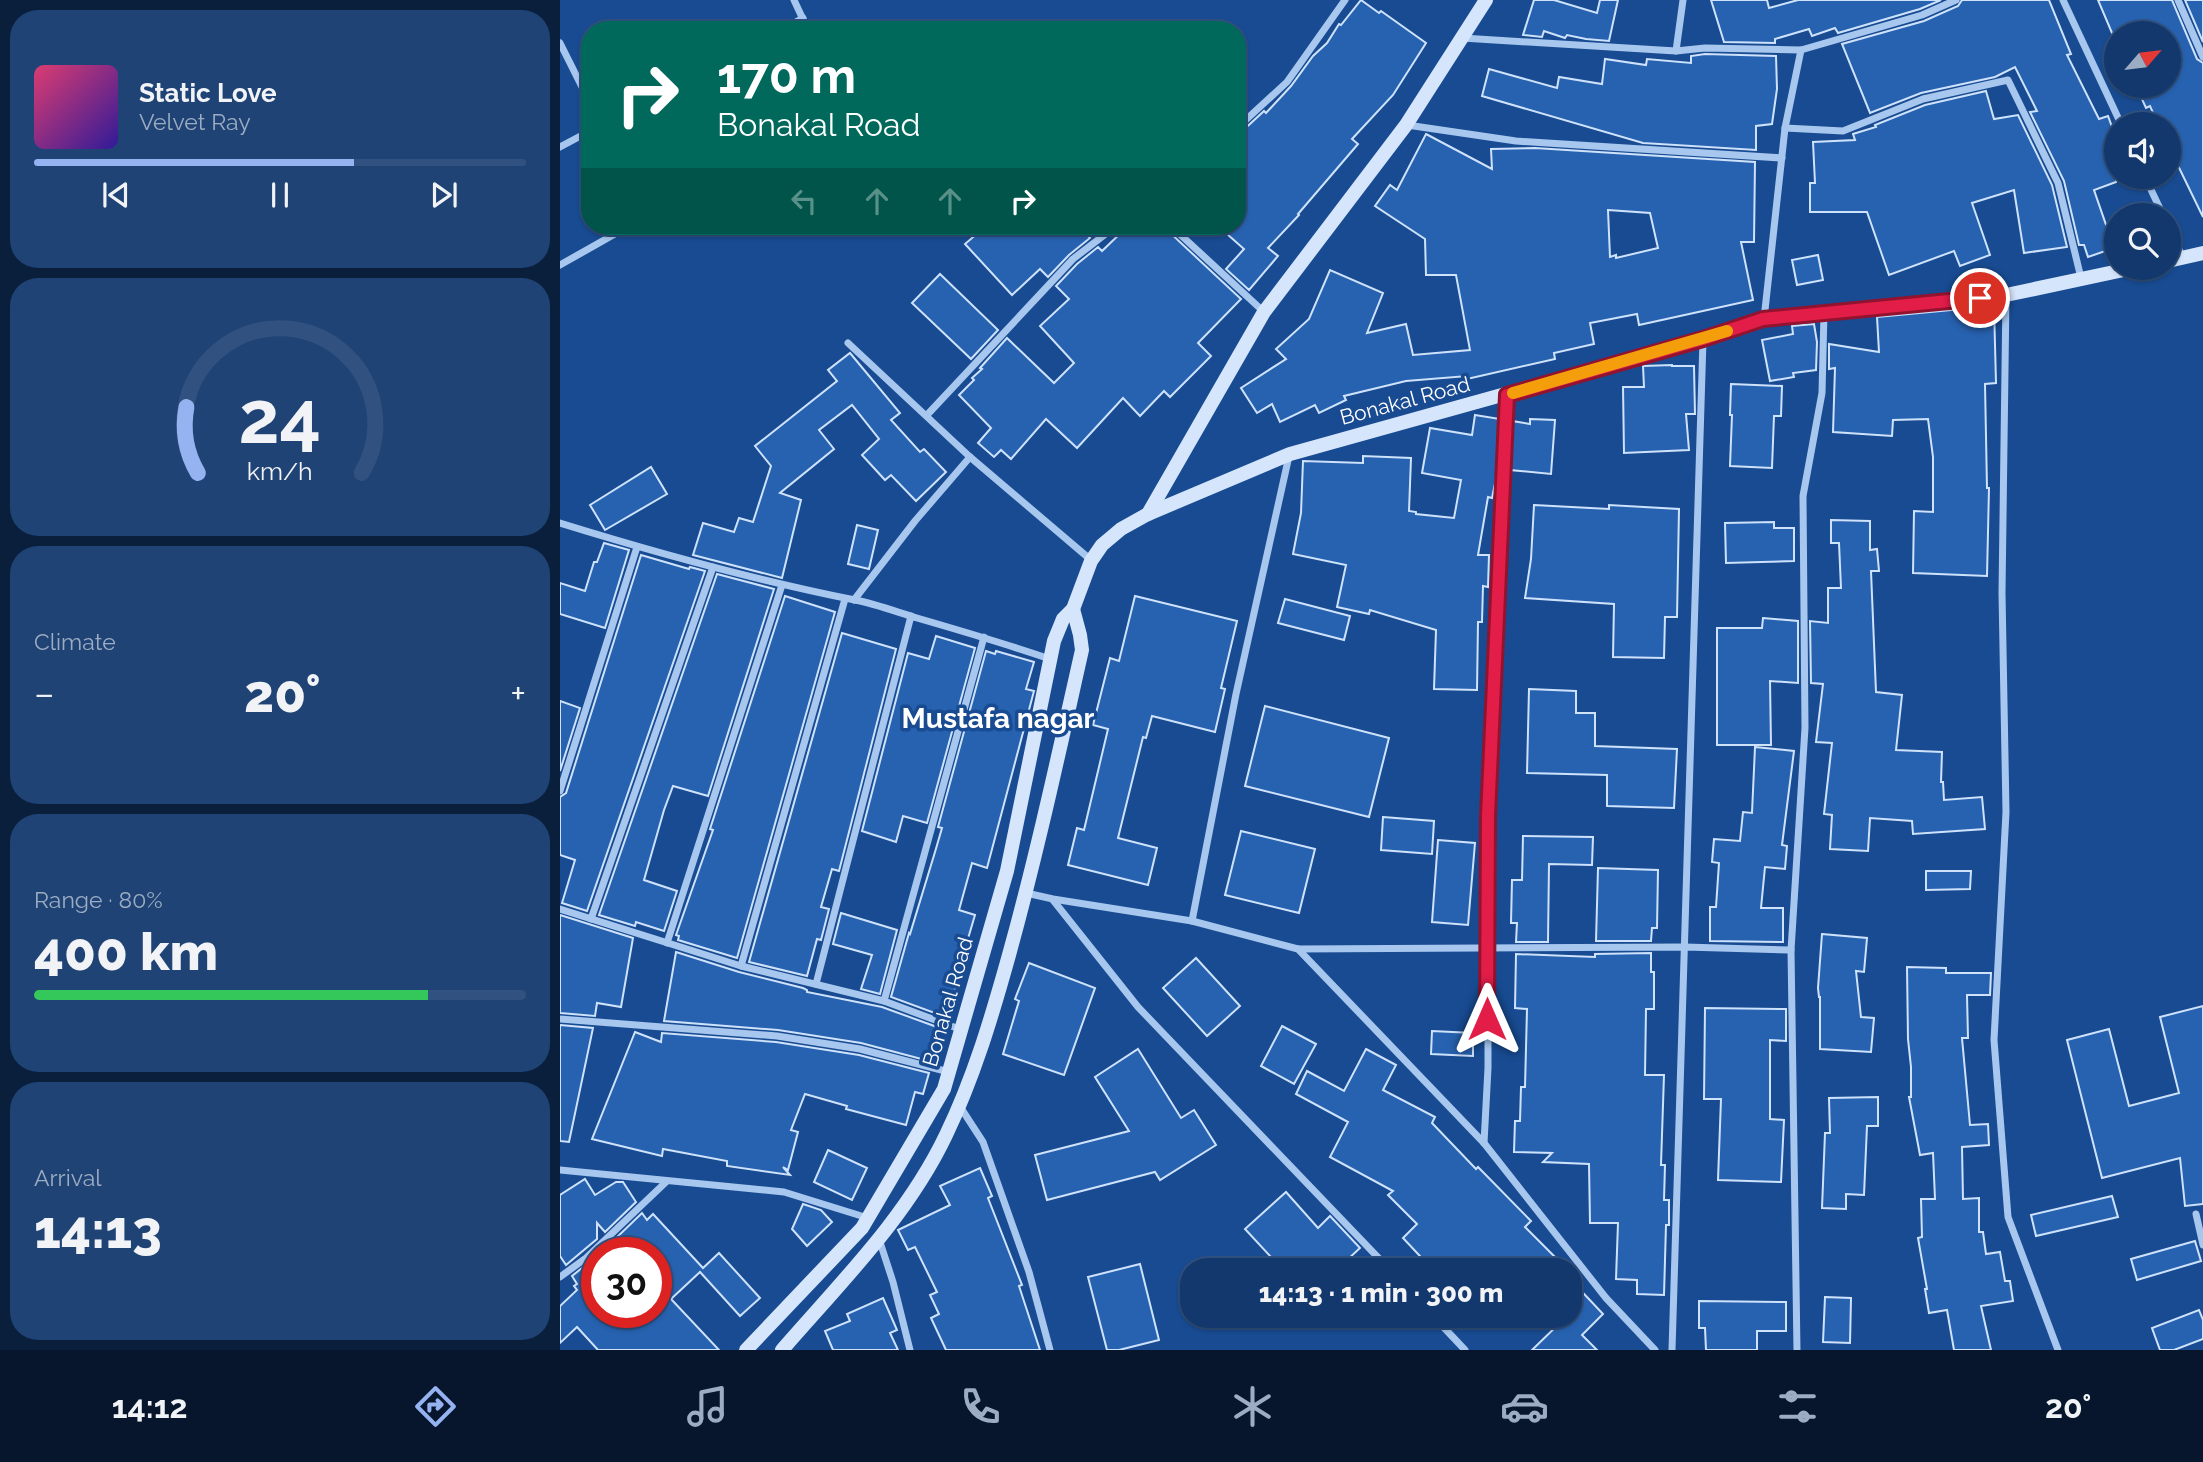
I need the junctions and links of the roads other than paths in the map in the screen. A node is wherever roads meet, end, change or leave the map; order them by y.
1 (794, 0) edge
2 (1345, 0) edge
3 (1486, 0) edge
4 (1683, 0) edge
5 (1956, 0) edge
6 (2063, 0) edge
7 (2178, 0) edge
8 (803, 18) junction
9 (798, 21) edge
10 (804, 21) edge
11 (1461, 38) junction
12 (560, 43) edge
13 (1801, 50) junction
14 (1676, 51) junction
15 (2203, 57) edge
16 (581, 85) edge
17 (2114, 112) edge
18 (1246, 120) edge
19 (1406, 125) junction
20 (1785, 128) junction
21 (581, 136) edge
22 (560, 147) edge
23 (1782, 158) junction
24 (613, 235) edge
25 (1104, 235) edge
26 (1181, 235) edge
27 (2203, 253) edge
28 (2181, 258) edge
29 (560, 265) edge
30 (2104, 274) edge
31 (2081, 278) junction
32 (2006, 295) junction
33 (1264, 312) junction
34 (1824, 312) junction
35 (1763, 319) junction
36 (1703, 339) junction
37 (848, 343) dead end
38 (1507, 395) junction
39 (928, 415) junction
40 (1290, 454) junction
41 (970, 457) junction
42 (1148, 514) junction
43 (560, 523) edge
44 (637, 547) junction
45 (1091, 561) junction
46 (713, 567) junction
47 (782, 585) junction
48 (850, 600) junction
49 (1073, 609) junction
50 (911, 616) junction
51 (984, 637) junction
52 (1050, 659) junction
53 (560, 791) edge
54 (1026, 893) junction
55 (1052, 900) junction
56 (560, 909) edge
57 (591, 919) junction
58 (1192, 921) junction
59 (667, 943) junction
60 (1487, 947) junction
61 (1685, 947) junction
62 (1298, 949) junction
63 (1791, 950) junction
64 (741, 966) junction
65 (816, 984) junction
66 (884, 1001) junction
67 (560, 1019) edge
68 (963, 1030) junction
69 (949, 1072) junction
70 (959, 1105) junction
71 (1484, 1143) junction
72 (560, 1170) edge
73 (666, 1182) junction
74 (2196, 1214) dead end
75 (869, 1218) junction
76 (878, 1239) junction
77 (2203, 1245) edge
78 (1379, 1258) edge
79 (560, 1276) edge
80 (1444, 1328) edge
81 (752, 1348) edge
82 (782, 1350) edge
83 (910, 1350) edge
84 (1050, 1350) edge
85 (1465, 1350) edge
86 (1655, 1350) edge
87 (1672, 1350) edge
88 (1797, 1350) edge
89 (2058, 1350) edge

1 - 8 street
2 - 18 street
3 - 11 main road
4 - 14 street
5 - 13 street
6 - 17 street
7 - 15 street
8 - 9 street
8 - 10 street
11 - 14 street
11 - 19 main road
12 - 16 street
13 - 14 street
13 - 20 street
19 - 23 street
19 - 33 main road
20 - 23 street
20 - 31 street
21 - 22 street
23 - 35 street
24 - 29 street
25 - 39 street
26 - 33 street
27 - 28 main road
30 - 31 main road, Bonakal Road
31 - 32 main road, Bonakal Road
32 - 34 main road, Bonakal Road
32 - 89 street
33 - 42 main road
34 - 35 main road, Bonakal Road
34 - 63 street
35 - 36 main road, Bonakal Road
36 - 38 main road, Bonakal Road
36 - 61 street
37 - 39 street
38 - 40 main road, Bonakal Road
38 - 60 street
39 - 41 street
40 - 42 main road, Bonakal Road
40 - 58 street
41 - 45 street
41 - 48 street
42 - 45 main road, Bonakal Road
43 - 44 street
44 - 46 street
44 - 53 street
45 - 49 main road, Bonakal Road
46 - 47 street
46 - 57 street
47 - 48 street
47 - 59 street
48 - 50 street
48 - 64 street
49 - 52 main road, Bonakal Road
49 - 54 main road, Bonakal Road
50 - 51 street
50 - 65 street
51 - 52 street
51 - 66 street
52 - 68 main road, Bonakal Road
54 - 55 street
54 - 70 main road, Bonakal Road
55 - 58 street
55 - 78 street
56 - 57 street
57 - 59 street
58 - 62 street
59 - 64 street
60 - 61 street
60 - 62 street
60 - 71 street
61 - 63 street
61 - 87 street
62 - 71 street
63 - 88 street
64 - 65 street
65 - 66 street
66 - 68 street
67 - 69 street
68 - 69 main road, Bonakal Road
69 - 75 main road, Bonakal Road
70 - 76 main road, Bonakal Road
70 - 84 street
71 - 86 street
72 - 73 street
73 - 75 street
73 - 79 street
74 - 77 street
75 - 81 main road, Bonakal Road
76 - 82 main road, Bonakal Road
76 - 83 street
80 - 85 street

